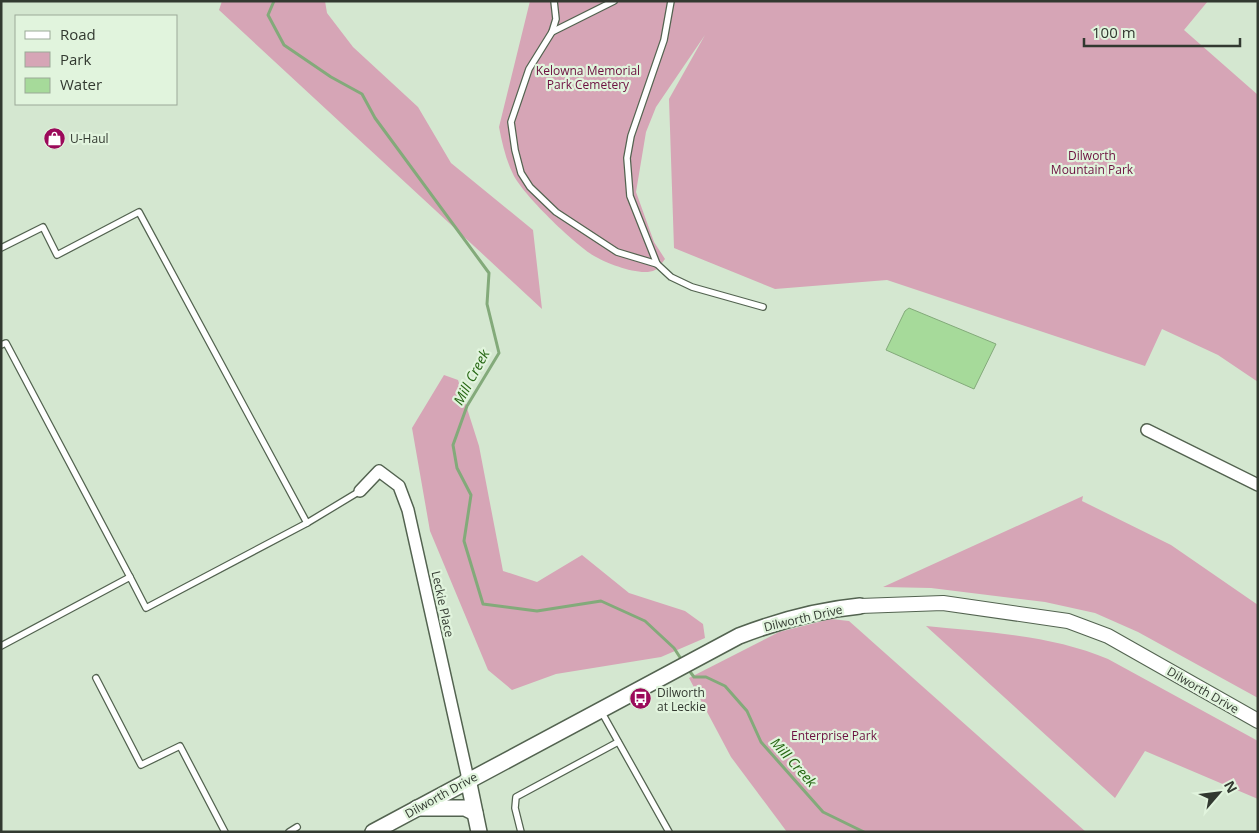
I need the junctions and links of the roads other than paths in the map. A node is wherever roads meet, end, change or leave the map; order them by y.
1 (554, 1) edge
2 (614, 1) edge
3 (671, 1) edge
4 (552, 32) junction
5 (1, 248) edge
6 (657, 264) junction
7 (763, 307) dead end
8 (1, 345) edge
9 (1147, 430) dead end
10 (1258, 485) edge
11 (360, 491) joint
12 (307, 523) junction
13 (130, 577) junction
14 (860, 606) joint
15 (1, 646) edge
16 (96, 678) dead end
17 (600, 709) junction
18 (1258, 721) edge
19 (618, 742) junction
20 (468, 779) junction
21 (416, 808) junction
22 (475, 813) junction
23 (297, 827) dead end
24 (225, 832) edge
25 (289, 832) edge
26 (373, 832) edge
27 (479, 832) edge
28 (521, 832) edge
29 (669, 832) edge

1 - 4 lane
2 - 4 lane
3 - 6 lane
4 - 6 lane
5 - 12 lane
6 - 7 lane
8 - 13 lane
9 - 10 street
11 - 12 lane
11 - 20 street, Leckie Place
12 - 13 lane
13 - 15 lane
14 - 17 main road, Dilworth Drive
14 - 18 street, Dilworth Drive
16 - 24 lane
17 - 19 lane
17 - 20 main road, Dilworth Drive
19 - 28 lane
19 - 29 lane
20 - 21 main road, Dilworth Drive
20 - 22 main road
21 - 22 main road
21 - 26 main road, Dilworth Drive
22 - 27 main road
23 - 25 lane

